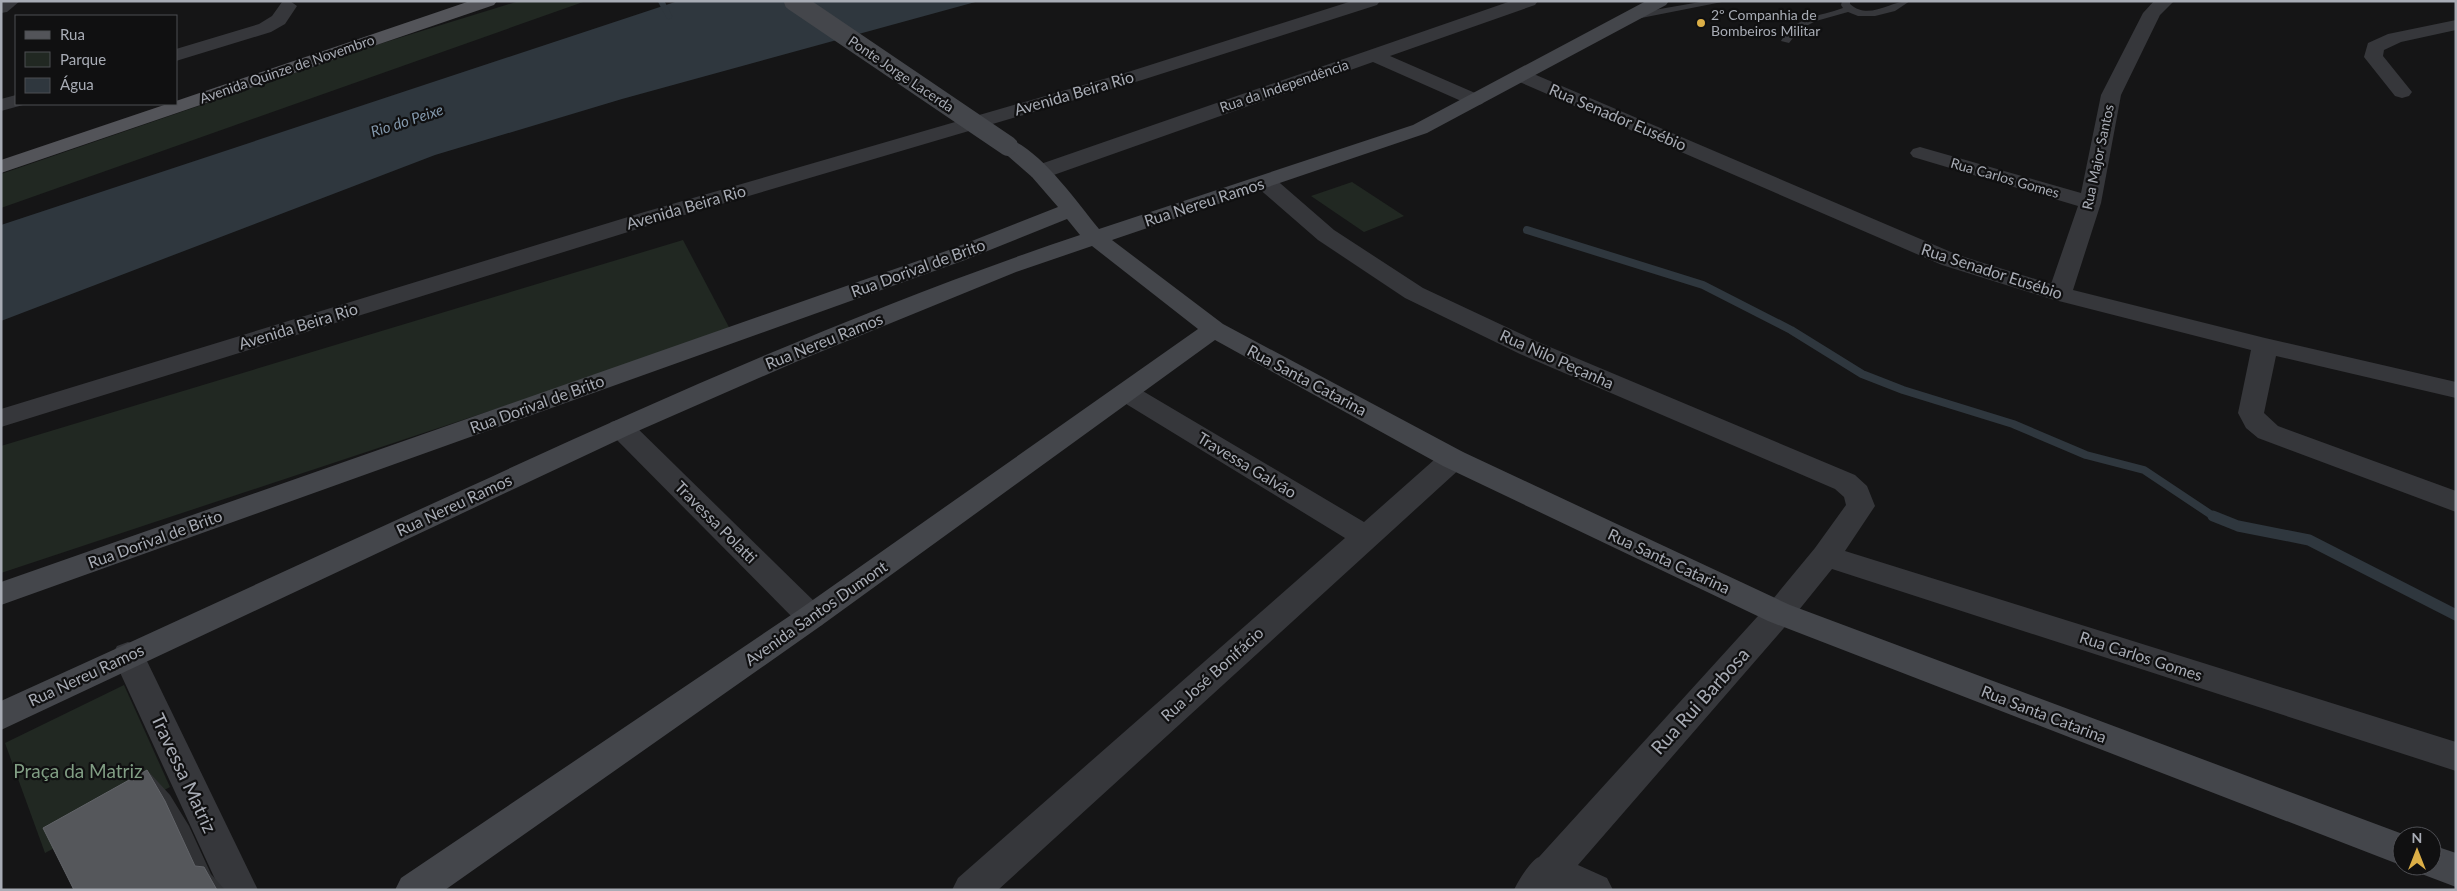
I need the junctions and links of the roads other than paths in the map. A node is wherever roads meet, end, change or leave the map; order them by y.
1 (11, 1) edge
2 (488, 1) edge
3 (794, 1) edge
4 (1371, 1) edge
5 (1529, 1) edge
6 (1660, 1) edge
7 (1723, 1) edge
8 (1906, 1) edge
9 (2165, 1) edge
10 (292, 3) edge
11 (1847, 5) edge
12 (1, 8) edge
13 (1628, 18) junction
14 (2456, 25) edge
15 (1786, 41) dead end
16 (178, 54) edge
17 (1372, 55) junction
18 (1522, 76) junction
19 (2402, 92) dead end
20 (1475, 100) junction
21 (15, 101) edge
22 (1, 105) edge
23 (1008, 146) joint
24 (1920, 153) dead end
25 (1, 167) edge
26 (1040, 172) junction
27 (1265, 182) junction
28 (2090, 203) junction
29 (1071, 210) junction
30 (1094, 237) junction
31 (2060, 294) junction
32 (1214, 329) junction
33 (2265, 346) junction
34 (2456, 390) edge
35 (1127, 393) junction
36 (1, 418) edge
37 (621, 428) junction
38 (1453, 459) junction
39 (2456, 502) edge
40 (1861, 506) joint
41 (1366, 537) junction
42 (1826, 556) junction
43 (1, 594) edge
44 (1779, 613) junction
45 (811, 617) junction
46 (128, 655) junction
47 (1, 716) edge
48 (2456, 757) edge
49 (2392, 846) edge
50 (2442, 865) edge
51 (2456, 870) edge
52 (1541, 880) edge
53 (239, 890) edge
54 (414, 890) edge
55 (971, 890) edge
56 (1594, 890) edge

1 - 12 street
2 - 25 main road, Avenida Quinze de Novembro
3 - 23 street, Ponte Jorge Lacerda, bridge
4 - 36 street, Avenida Beira Rio
5 - 17 street, Rua da Independência
6 - 13 street, Rua Nereu Ramos
7 - 13 lane
8 - 11 lane
9 - 28 street, Rua Major Santos
10 - 16 street
11 - 15 lane
13 - 18 street, Rua Nereu Ramos
14 - 19 street
17 - 20 street
17 - 26 street, Rua da Independência
18 - 20 street, Rua Nereu Ramos
18 - 31 street, Rua Senador Eusébio
20 - 27 street, Rua Nereu Ramos
21 - 22 street
23 - 26 street, Rua Santa Catarina
24 - 28 street, Rua Carlos Gomes
26 - 29 street, Rua Santa Catarina
27 - 30 street, Rua Nereu Ramos
27 - 40 street, Rua Nilo Peçanha
28 - 31 street, Rua Major Santos
29 - 30 street, Rua Santa Catarina
29 - 43 street, Rua Dorival de Brito
30 - 32 street, Rua Santa Catarina
30 - 37 street, Rua Nereu Ramos
31 - 33 street, Rua Senador Eusébio
32 - 35 street, Avenida Santos Dumont
32 - 38 street, Rua Santa Catarina
33 - 34 street, Rua Senador Eusébio
33 - 39 street
35 - 41 street, Travessa Galvão
35 - 45 street, Avenida Santos Dumont
37 - 45 street, Travessa Polatti
37 - 46 street, Rua Nereu Ramos
38 - 41 street, Rua José Bonifácio
38 - 44 street, Rua Santa Catarina
40 - 42 street, Rua Rui Barbosa
41 - 55 street, Rua José Bonifácio
42 - 44 street, Rua Rui Barbosa
42 - 48 street, Rua Carlos Gomes
44 - 49 street, Rua Santa Catarina
44 - 52 street, Rua Rui Barbosa
45 - 54 street, Avenida Santos Dumont
46 - 47 street, Rua Nereu Ramos
46 - 53 street, Travessa Matriz
50 - 51 street
52 - 56 street

